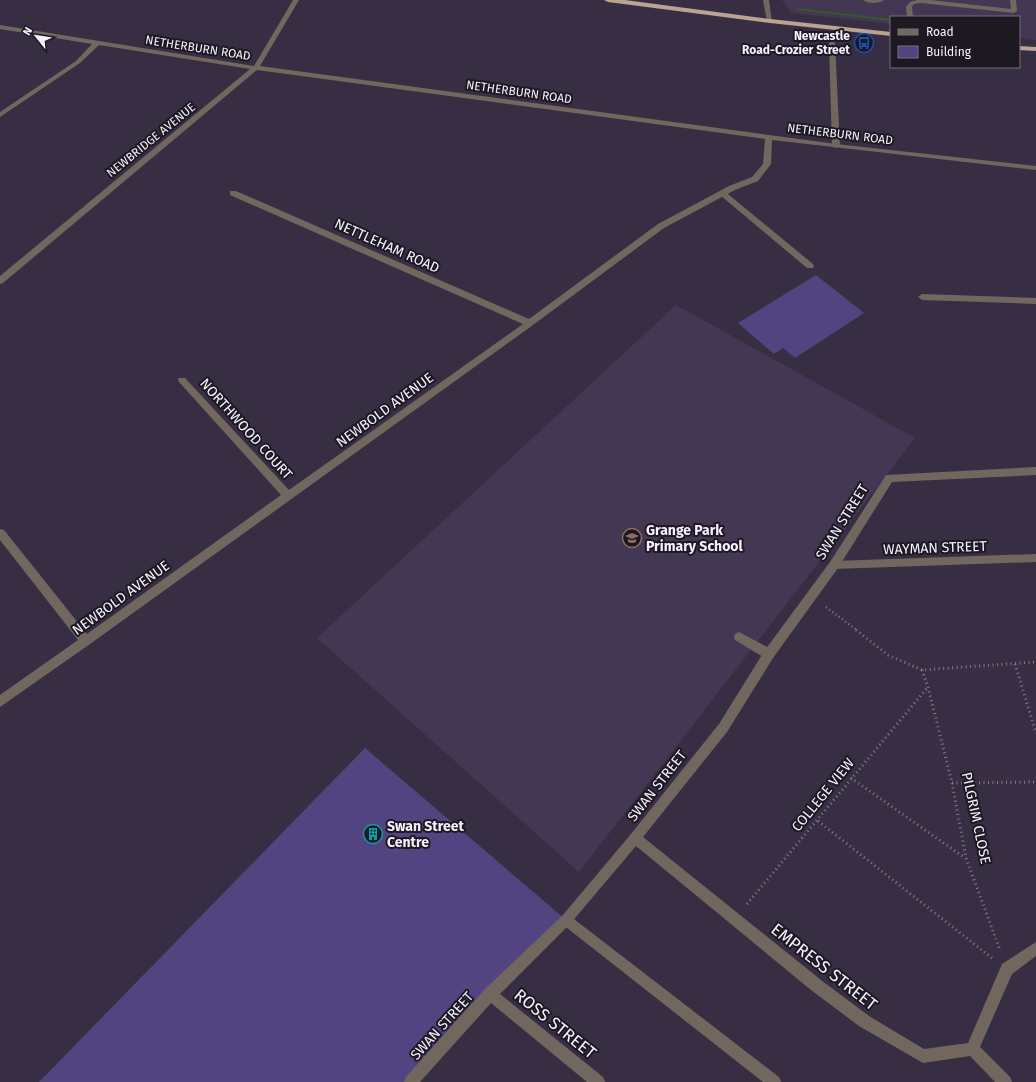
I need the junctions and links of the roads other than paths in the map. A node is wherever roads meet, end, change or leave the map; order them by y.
1 (296, 0) edge
2 (608, 0) edge
3 (766, 0) edge
4 (866, 0) edge
5 (881, 0) edge
6 (1013, 0) edge
7 (910, 16) edge
8 (770, 21) junction
9 (0, 28) edge
10 (890, 34) edge
11 (832, 43) dead end
12 (96, 44) junction
13 (1020, 48) edge
14 (1036, 49) edge
15 (256, 68) junction
16 (0, 115) edge
17 (769, 137) junction
18 (836, 146) junction
19 (1036, 168) edge
20 (723, 193) junction
21 (233, 194) dead end
22 (810, 266) dead end
23 (0, 280) edge
24 (922, 297) dead end
25 (1036, 301) edge
26 (530, 323) junction
27 (182, 380) dead end
28 (1036, 471) edge
29 (288, 496) junction
30 (0, 533) edge
31 (1036, 558) edge
32 (834, 565) junction
33 (739, 637) dead end
34 (86, 641) junction
35 (769, 654) junction
36 (0, 702) edge
37 (635, 838) junction
38 (566, 920) junction
39 (1036, 948) edge
40 (490, 994) junction
41 (972, 1049) junction
42 (413, 1082) edge
43 (598, 1082) edge
44 (774, 1082) edge
45 (1005, 1082) edge

1 - 15 street, NEWBRIDGE AVENUE
2 - 8 highway
3 - 8 street
4 - 5 street
6 - 7 street
8 - 10 highway
9 - 12 street, NETHERBURN ROAD
11 - 18 street
12 - 15 street, NETHERBURN ROAD
12 - 16 street
13 - 14 highway
15 - 17 street, NETHERBURN ROAD
15 - 23 street, NEWBRIDGE AVENUE
17 - 18 street, NETHERBURN ROAD
17 - 20 street, NEWBOLD AVENUE
18 - 19 street, NETHERBURN ROAD
20 - 22 street
20 - 26 street, NEWBOLD AVENUE
21 - 26 street, NETTLEHAM ROAD
24 - 25 street
26 - 29 street, NEWBOLD AVENUE
27 - 29 street, NORTHWOOD COURT
28 - 32 street, SWAN STREET
29 - 34 street, NEWBOLD AVENUE
30 - 34 street
31 - 32 street, WAYMAN STREET
32 - 35 street, SWAN STREET
33 - 35 street
34 - 36 street, NEWBOLD AVENUE
35 - 37 street, SWAN STREET
37 - 38 street, SWAN STREET
37 - 41 street, EMPRESS STREET
38 - 40 street, SWAN STREET
38 - 44 street
39 - 41 street
40 - 42 street, SWAN STREET
40 - 43 street, ROSS STREET
41 - 45 street

